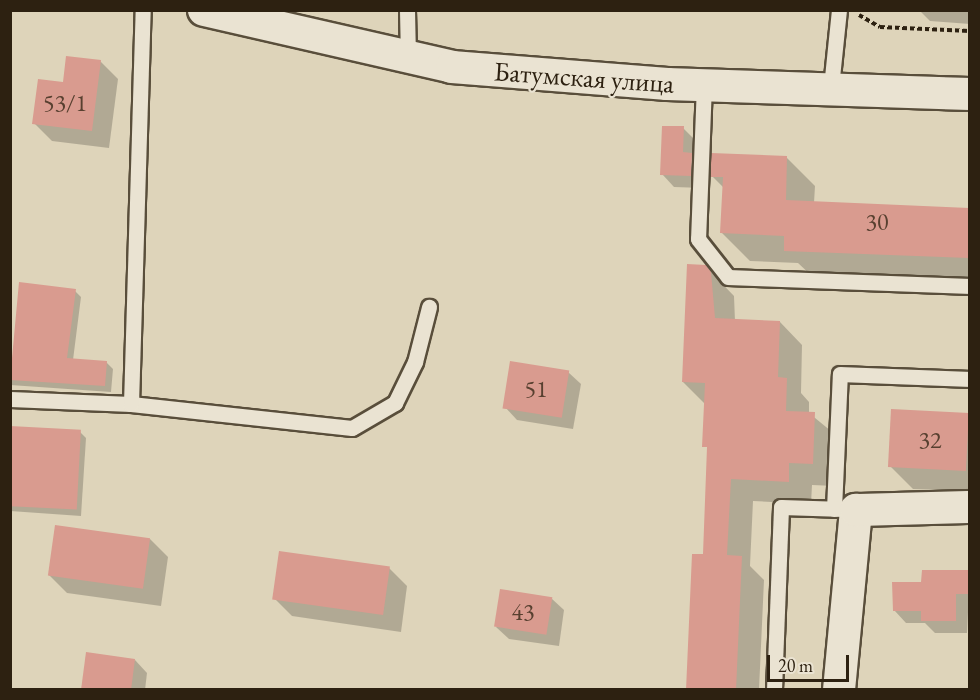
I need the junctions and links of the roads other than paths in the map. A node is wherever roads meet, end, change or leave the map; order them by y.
1 (143, 10) edge
2 (204, 10) edge
3 (407, 10) edge
4 (839, 10) edge
5 (408, 57) junction
6 (704, 84) junction
7 (831, 87) junction
8 (969, 94) edge
9 (969, 286) edge
10 (429, 307) dead end
11 (969, 379) edge
12 (10, 399) edge
13 (131, 404) junction
14 (969, 507) edge
15 (845, 509) junction
16 (774, 690) edge
17 (839, 690) edge

1 - 13 lane
2 - 5 street, Батумская улица
3 - 5 lane
4 - 7 lane
5 - 6 street, Батумская улица
6 - 7 street, Батумская улица
6 - 9 lane
7 - 8 street, Батумская улица
10 - 13 lane
11 - 15 lane
12 - 13 lane
14 - 15 street
15 - 16 lane
15 - 17 street

